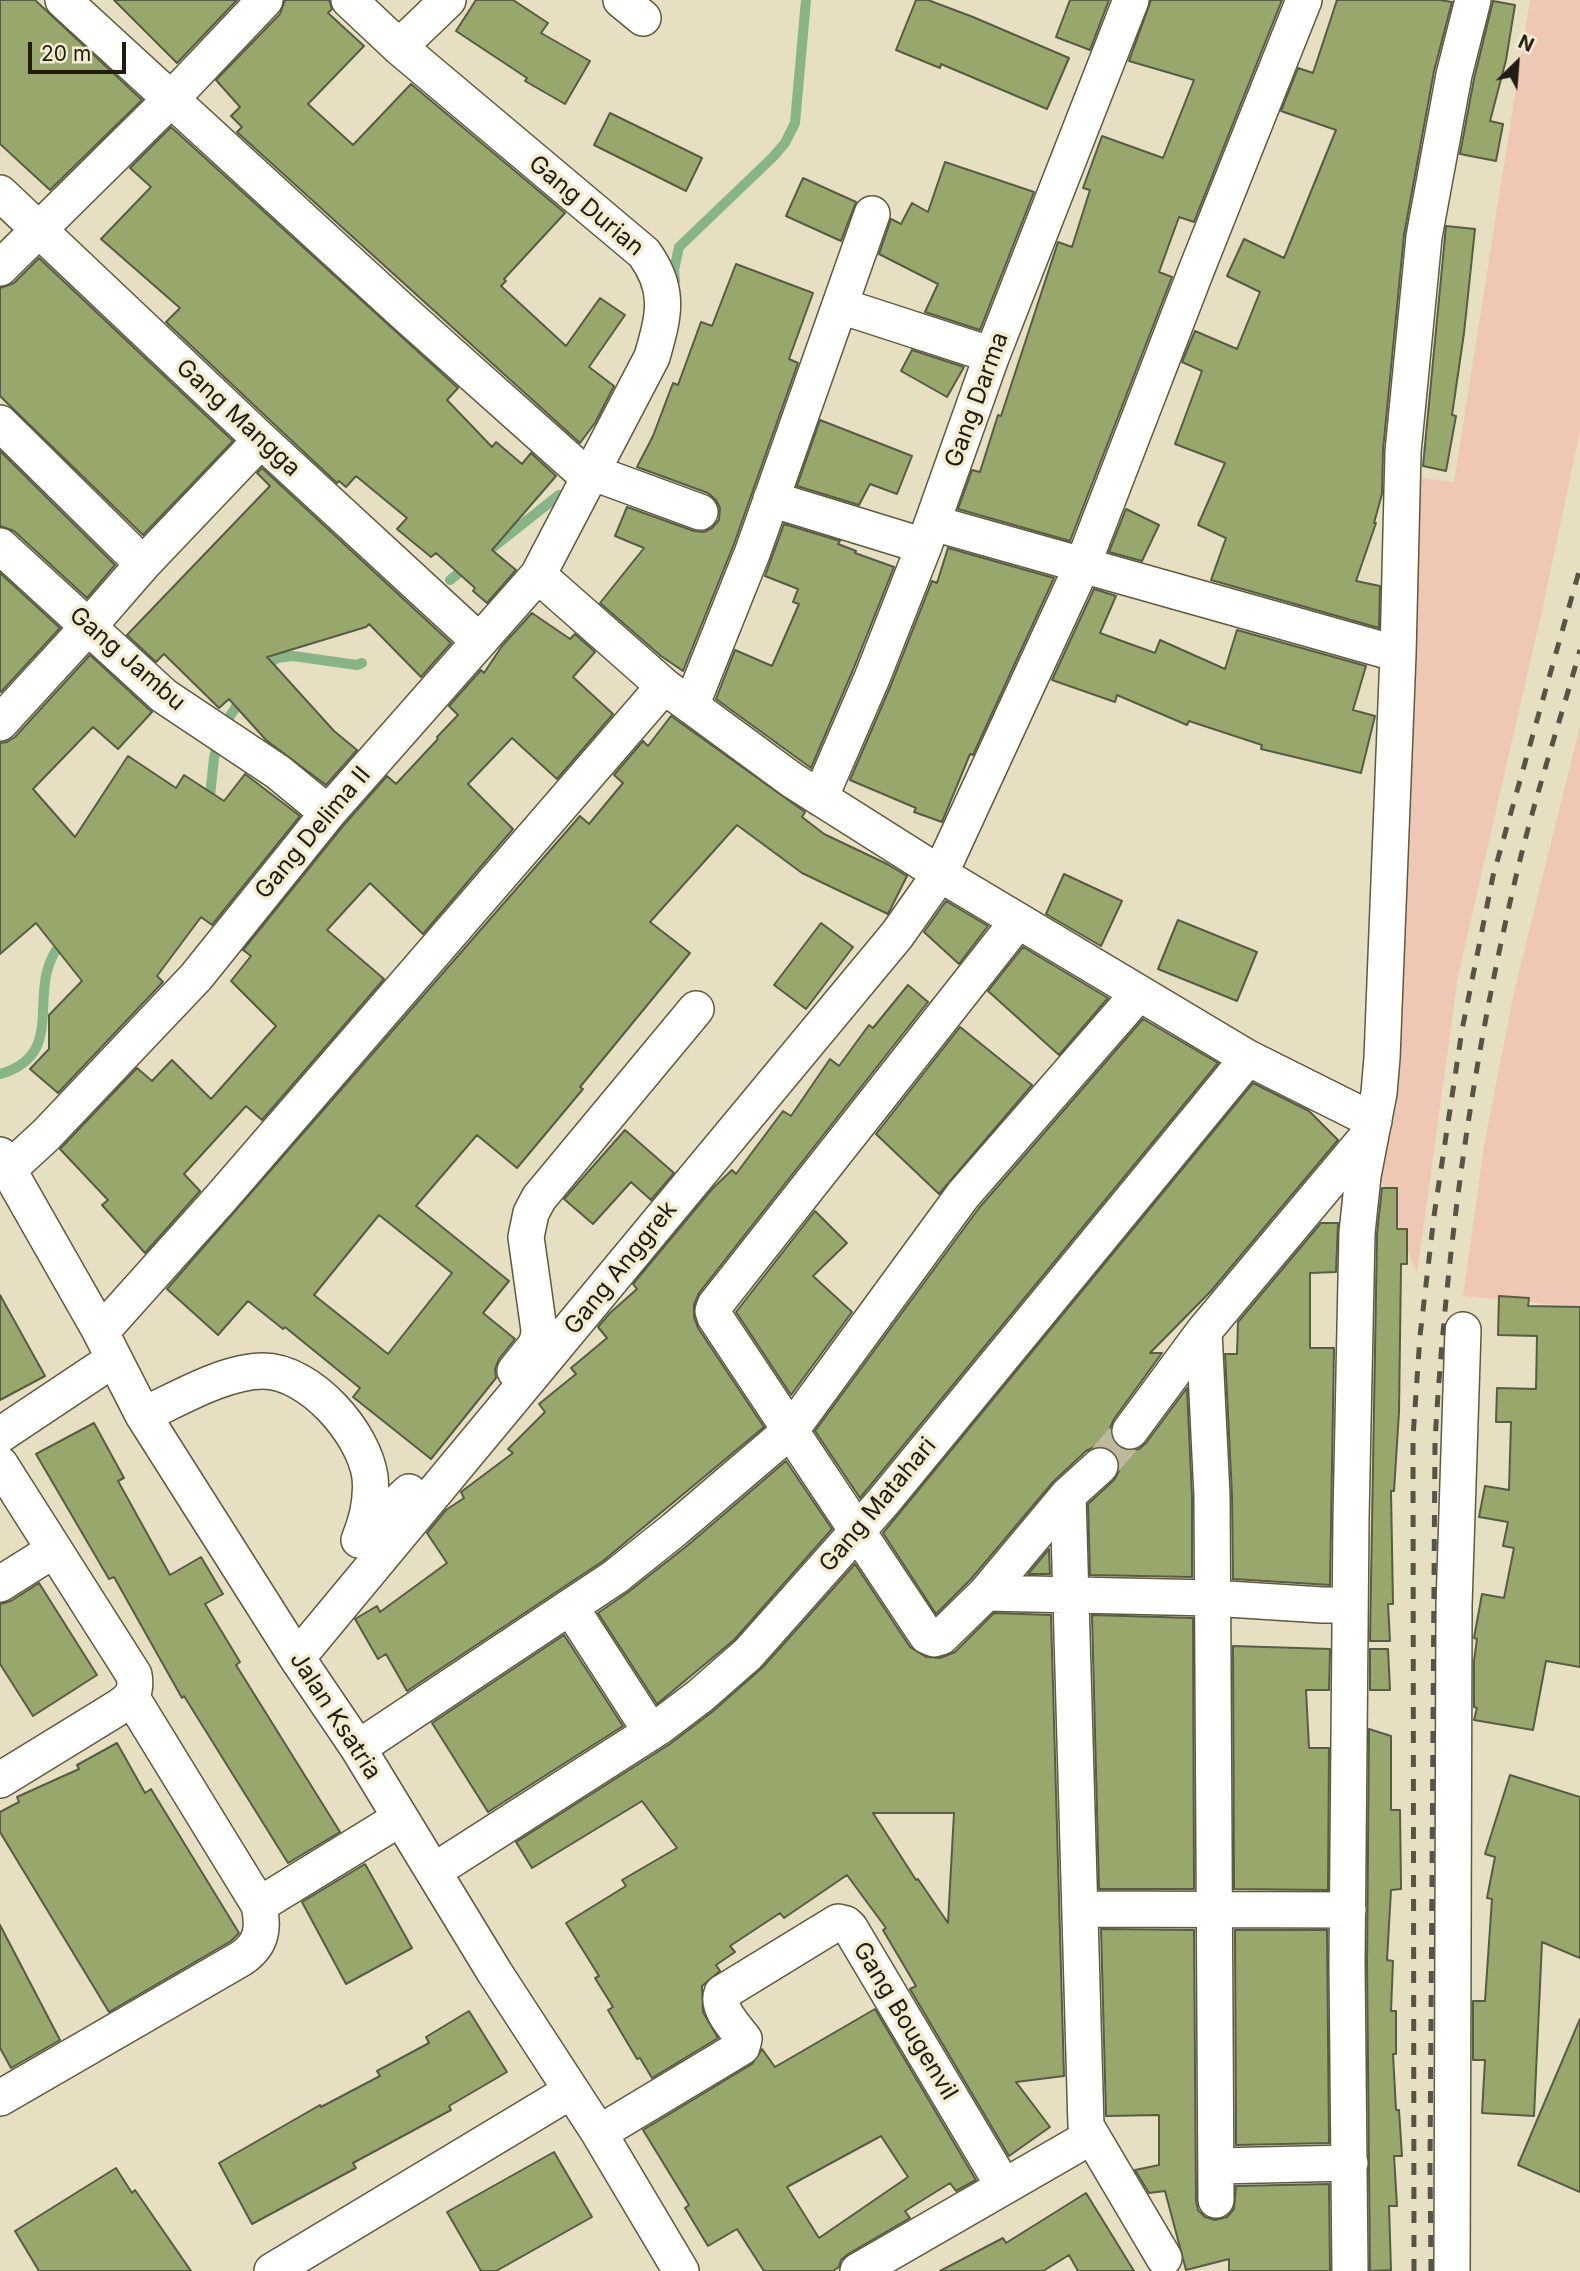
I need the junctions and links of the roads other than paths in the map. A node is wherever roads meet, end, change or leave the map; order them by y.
1 (63, 0) edge
2 (265, 0) edge
3 (349, 0) edge
4 (448, 0) edge
5 (1131, 0) edge
6 (1304, 0) edge
7 (1473, 0) edge
8 (399, 47) junction
9 (171, 99) junction
10 (0, 192) edge
11 (872, 214) dead end
12 (40, 230) junction
13 (0, 268) edge
14 (841, 306) junction
15 (992, 355) junction
16 (0, 423) edge
17 (261, 440) junction
18 (589, 474) junction
19 (771, 499) junction
20 (700, 512) dead end
21 (929, 534) junction
22 (0, 546) edge
23 (143, 564) junction
24 (1083, 564) junction
25 (538, 575) junction
26 (89, 626) junction
27 (479, 641) junction
28 (1398, 654) junction
29 (678, 696) junction
30 (0, 723) edge
31 (820, 798) junction
32 (328, 813) junction
33 (940, 874) junction
34 (1018, 921) junction
35 (1139, 993) junction
36 (696, 1009) dead end
37 (1248, 1058) junction
38 (1372, 1127) junction
39 (5, 1162) edge
40 (1463, 1330) dead end
41 (1203, 1331) junction
42 (107, 1346) junction
43 (143, 1415) junction
44 (791, 1430) junction
45 (1130, 1431) tunnel mouth
46 (0, 1436) edge
47 (0, 1464) edge
48 (1100, 1466) tunnel mouth
49 (1068, 1495) junction
50 (857, 1532) junction
51 (361, 1537) junction
52 (54, 1550) junction
53 (0, 1584) edge
54 (986, 1593) junction
55 (1071, 1595) junction
56 (1212, 1598) junction
57 (1350, 1605) junction
58 (571, 1608) junction
59 (290, 1647) junction
60 (132, 1698) junction
61 (651, 1732) junction
62 (358, 1748) junction
63 (0, 1780) edge
64 (399, 1819) junction
65 (434, 1871) junction
66 (259, 1905) junction
67 (1080, 1909) junction
68 (1214, 1909) junction
69 (1348, 1910) junction
70 (570, 2091) junction
71 (0, 2098) edge
72 (599, 2133) junction
73 (1092, 2136) junction
74 (1350, 2163) junction
75 (1216, 2166) junction
76 (1004, 2187) junction
77 (1216, 2200) dead end
78 (1164, 2259) dead end
79 (272, 2271) edge
80 (681, 2271) edge
81 (858, 2271) edge
82 (1350, 2271) edge
83 (1452, 2271) edge

1 - 9 street
2 - 9 street
3 - 8 street, Gang Durian
4 - 8 street
5 - 15 street, Gang Darma
6 - 24 street, Gang Anggrek
7 - 28 street
8 - 18 street, Gang Durian
9 - 12 street
9 - 18 street
10 - 12 street, Gang Mangga
11 - 14 street
12 - 13 street
12 - 17 street, Gang Mangga
14 - 15 street
14 - 19 street
15 - 21 street, Gang Darma
16 - 23 street
17 - 23 street
17 - 27 street, Gang Mangga
18 - 20 street
18 - 25 street, Gang Delima II
19 - 21 street
19 - 29 street
21 - 24 street
21 - 31 street, Gang Darma
22 - 26 street, Gang Jambu
23 - 26 street
24 - 28 street
24 - 33 street, Gang Anggrek
25 - 27 street, Gang Delima II
25 - 29 street
26 - 30 street
26 - 32 street, Gang Jambu
27 - 32 street, Gang Delima II
28 - 38 street
29 - 31 street
29 - 42 street
31 - 33 street
32 - 39 street, Gang Delima II
33 - 34 street
33 - 59 street, Gang Anggrek
34 - 35 street
34 - 44 street
35 - 37 street
35 - 44 street
36 - 51 street
37 - 38 street
37 - 50 street, Gang Matahari
38 - 41 street
38 - 57 street
39 - 42 street, Jalan Ksatria
40 - 83 street
41 - 45 street
41 - 56 street
42 - 43 street, Jalan Ksatria
42 - 46 street
43 - 51 street
43 - 59 street, Jalan Ksatria
44 - 50 street
44 - 58 street
47 - 52 street
48 - 49 street
49 - 54 street
49 - 55 street
50 - 54 street
50 - 61 street, Gang Matahari
51 - 59 street
52 - 53 street
52 - 60 street
54 - 55 street
55 - 56 street
55 - 67 street
56 - 57 street
56 - 68 street
57 - 69 street
58 - 61 street
58 - 62 street
59 - 62 street, Jalan Ksatria
60 - 63 street
60 - 66 street
61 - 65 street, Gang Matahari
62 - 64 street, Jalan Ksatria
64 - 65 street, Jalan Ksatria
64 - 66 street
65 - 70 street, Jalan Ksatria
66 - 71 street
67 - 68 street
67 - 73 street
68 - 69 street
68 - 75 street
69 - 74 street
70 - 72 street, Jalan Ksatria
70 - 79 street
72 - 76 street, Gang Bougenvil
72 - 80 street, Jalan Ksatria
73 - 76 street
73 - 78 street
74 - 75 street
74 - 82 street
75 - 77 street
76 - 81 street

